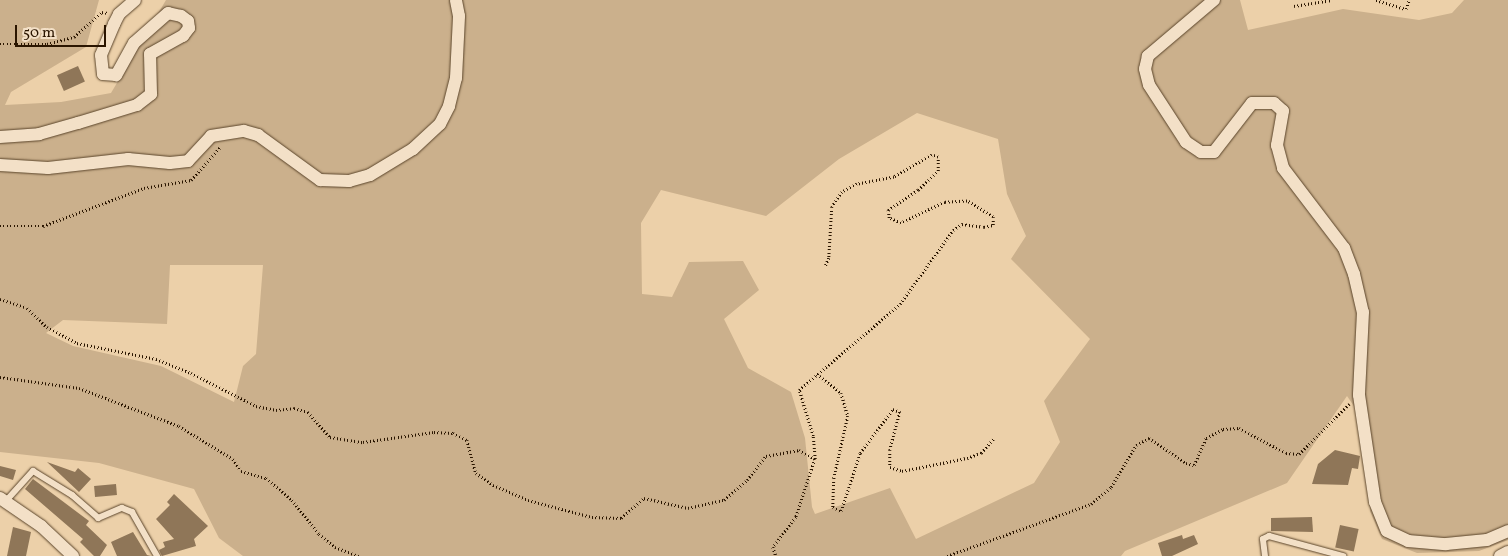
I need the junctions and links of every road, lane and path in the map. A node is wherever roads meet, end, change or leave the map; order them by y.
1 (135, 0) edge
2 (456, 0) edge
3 (1214, 0) edge
4 (1332, 0) edge
5 (1376, 0) edge
6 (1409, 0) edge
7 (1294, 6) dead end
8 (119, 14) junction
9 (0, 44) edge
10 (230, 132) junction
11 (0, 137) edge
12 (0, 165) edge
13 (0, 226) edge
14 (825, 267) dead end
15 (0, 299) edge
16 (817, 374) junction
17 (0, 377) edge
18 (1359, 394) junction
19 (994, 438) dead end
20 (815, 459) junction
21 (3, 500) edge
22 (1508, 531) edge
23 (1508, 552) edge
24 (73, 556) edge
25 (157, 556) edge
26 (359, 556) edge
27 (776, 556) edge
28 (946, 556) edge
29 (1265, 556) edge
30 (1343, 556) edge
31 (1500, 556) edge

1 - 8 street
2 - 10 street
3 - 18 street
4 - 7 path
5 - 6 path
8 - 9 path
8 - 11 street
10 - 12 street
10 - 13 path
14 - 16 path
15 - 20 path
16 - 19 path
16 - 20 path
17 - 26 path
18 - 22 street
18 - 28 path
20 - 27 path
21 - 24 street
21 - 25 lane
23 - 31 street
29 - 30 lane

